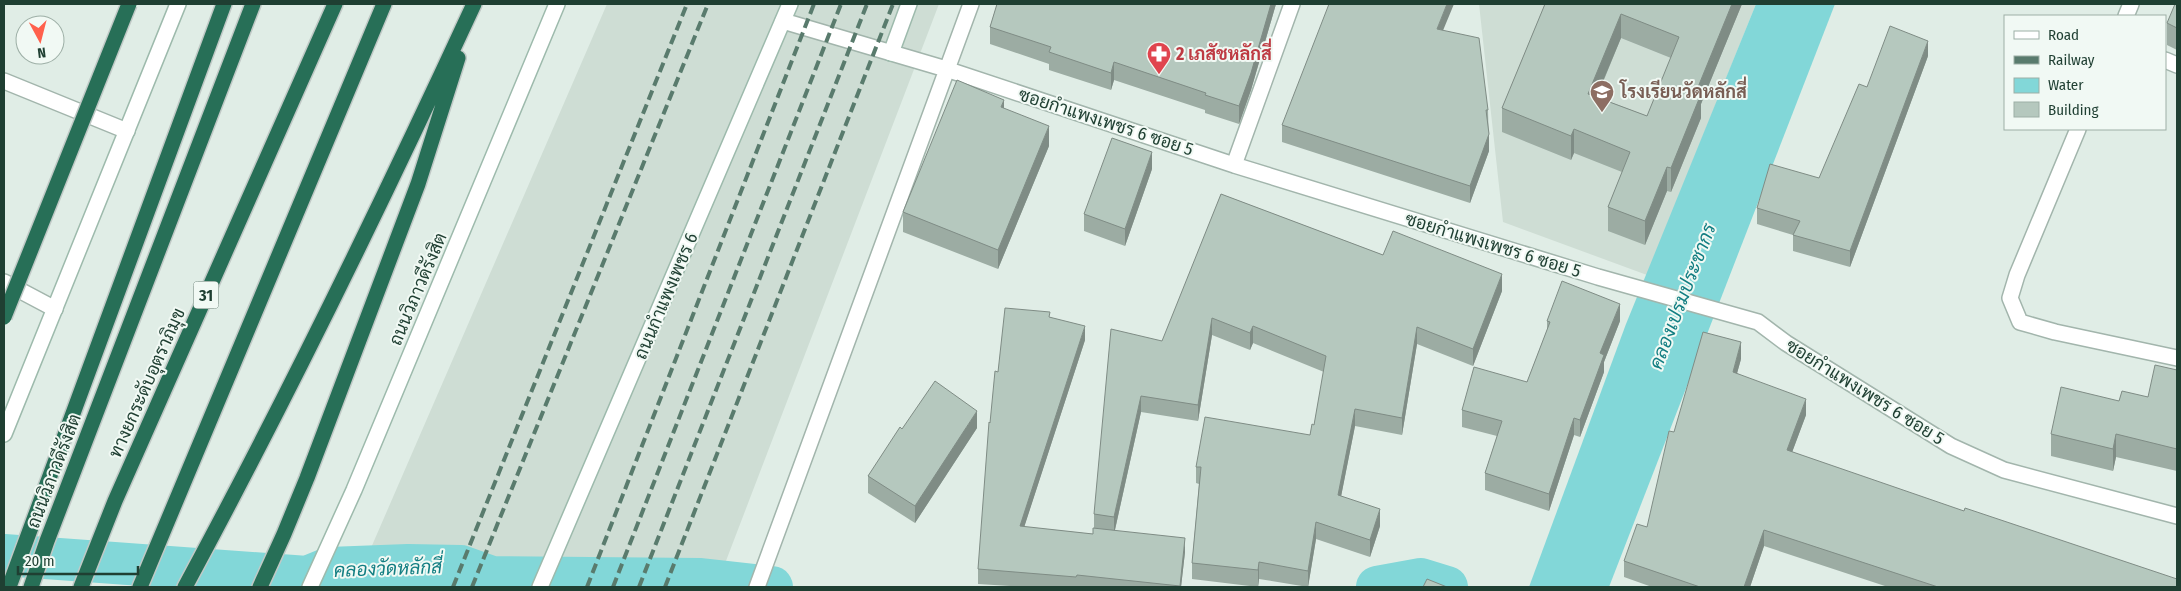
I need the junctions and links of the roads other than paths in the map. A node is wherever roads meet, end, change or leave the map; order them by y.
1 (129, 4) edge
2 (178, 4) edge
3 (224, 4) edge
4 (253, 4) edge
5 (334, 4) edge
6 (384, 4) edge
7 (475, 4) edge
8 (557, 4) edge
9 (790, 4) edge
10 (909, 4) edge
11 (971, 4) edge
12 (1292, 4) edge
13 (784, 21) junction
14 (891, 53) junction
15 (946, 69) junction
16 (4, 81) edge
17 (2078, 130) edge
18 (127, 131) junction
19 (1234, 164) junction
20 (4, 282) edge
21 (55, 309) junction
22 (4, 317) edge
23 (2177, 358) edge
24 (4, 434) edge
25 (2177, 516) edge
26 (141, 583) edge
27 (32, 585) edge
28 (9, 587) edge
29 (81, 587) edge
30 (185, 587) edge
31 (260, 587) edge
32 (310, 587) edge
33 (540, 587) edge
34 (758, 587) edge

1 - 22 highway, bridge
2 - 18 street
3 - 28 highway
4 - 27 highway, ถนนวิภาวดีรังสิต
5 - 29 highway, ทางยกระดับอุตราภิมุข / 31
6 - 26 highway
7 - 30 highway
7 - 31 highway
8 - 32 street, ถนนวิภาวดีรังสิต
9 - 13 street, ถนนกำแพงเพชร 6
10 - 14 street
11 - 15 street
12 - 19 street
13 - 14 street, ซอยกำแพงเพชร 6 ซอย 5
13 - 33 street, ถนนกำแพงเพชร 6
14 - 15 street, ซอยกำแพงเพชร 6 ซอย 5
15 - 19 street, ซอยกำแพงเพชร 6 ซอย 5
15 - 34 street
16 - 18 street
17 - 23 street
18 - 21 street
19 - 25 street, ซอยกำแพงเพชร 6 ซอย 5
20 - 21 street
21 - 24 street

